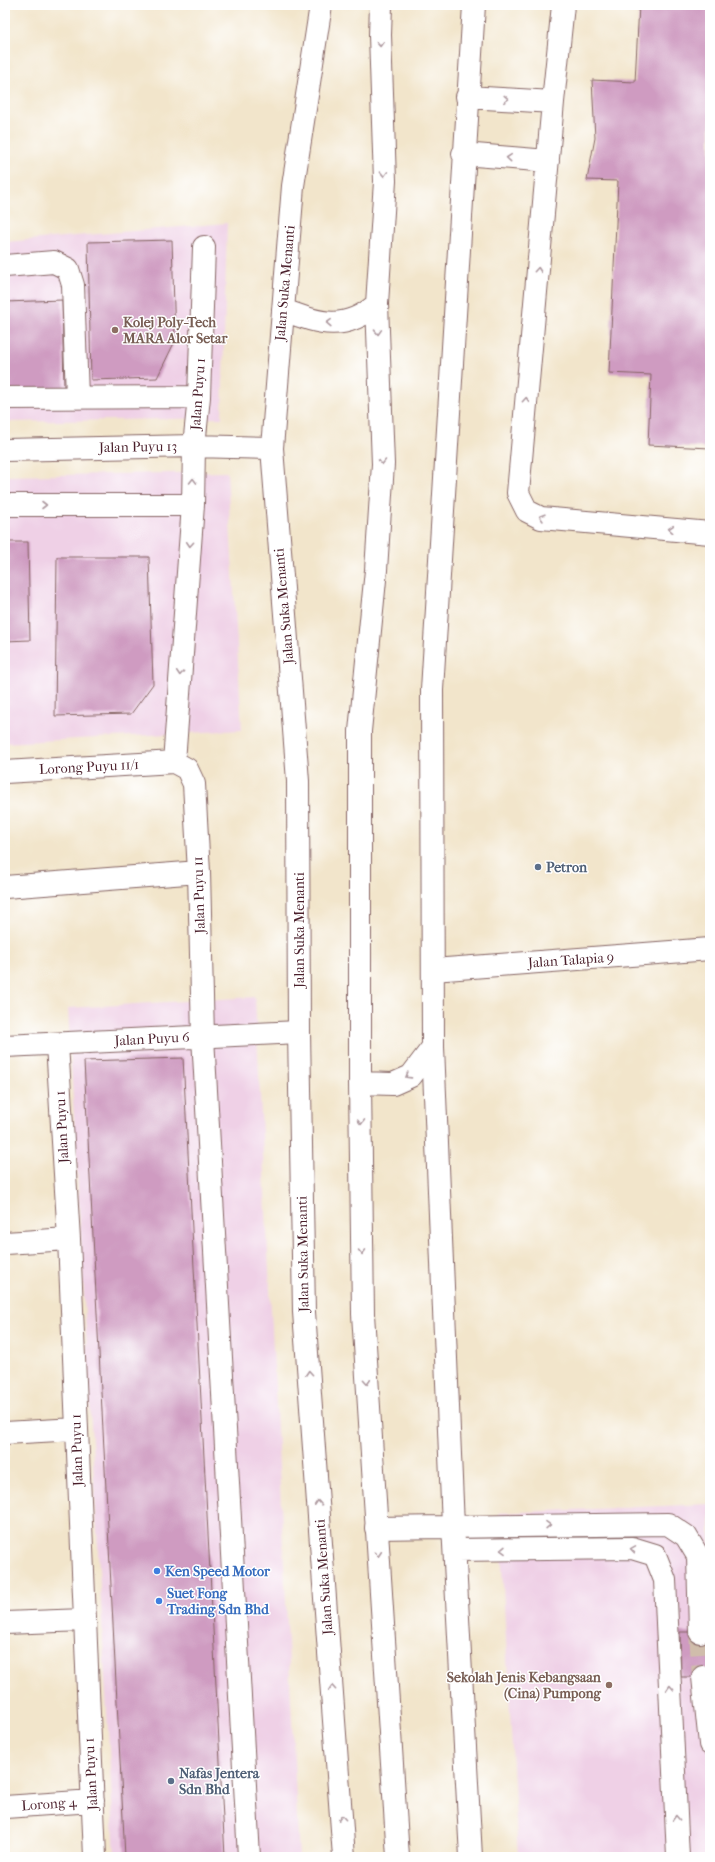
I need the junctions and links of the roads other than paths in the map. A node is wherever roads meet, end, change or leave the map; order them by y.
1 (321, 5) edge
2 (381, 5) edge
3 (474, 5) edge
4 (563, 5) edge
5 (467, 97) junction
6 (552, 102) junction
7 (463, 154) junction
8 (548, 161) junction
9 (204, 247) dead end
10 (5, 266) edge
11 (377, 304) junction
12 (283, 310) junction
13 (76, 396) junction
14 (5, 398) edge
15 (199, 398) junction
16 (194, 446) junction
17 (272, 448) junction
18 (5, 450) edge
19 (5, 505) edge
20 (193, 505) junction
21 (710, 533) edge
22 (174, 762) junction
23 (5, 772) edge
24 (199, 872) junction
25 (5, 887) edge
26 (710, 949) edge
27 (433, 970) junction
28 (299, 1032) junction
29 (203, 1037) junction
30 (57, 1044) junction
31 (5, 1046) edge
32 (433, 1047) junction
33 (360, 1083) junction
34 (68, 1240) junction
35 (5, 1243) edge
36 (76, 1429) junction
37 (5, 1433) edge
38 (453, 1526) junction
39 (376, 1528) junction
40 (686, 1536) junction
41 (455, 1550) junction
42 (655, 1555) junction
43 (84, 1620) junction
44 (5, 1623) edge
45 (700, 1632) tunnel mouth
46 (703, 1677) tunnel mouth
47 (710, 1744) edge
48 (93, 1802) junction
49 (5, 1807) edge
50 (95, 1857) edge
51 (249, 1857) edge
52 (344, 1857) edge
53 (398, 1857) edge
54 (471, 1857) edge
55 (678, 1857) edge

1 - 12 street, Jalan Suka Menanti
2 -> 11 street
3 - 5 street
4 - 6 street
5 -> 6 street
5 - 7 street
6 - 8 street
8 -> 7 street
7 - 27 street
21 -> 8 street
9 - 15 street, Jalan Puyu 1
10 - 13 street
11 -> 12 street
11 -> 33 street
12 - 17 street, Jalan Suka Menanti
13 - 14 street
13 - 15 street
15 - 16 street, Jalan Puyu 1
16 - 17 street, Jalan Puyu 13
16 - 18 street, Jalan Puyu 13
20 -> 16 street, Jalan Puyu 1
17 - 28 street, Jalan Suka Menanti
19 -> 20 street
20 -> 22 street, Jalan Puyu 1
22 - 23 street, Lorong Puyu 11/1
22 - 24 street, Jalan Puyu 11
24 - 25 street
24 - 29 street, Jalan Puyu 11
26 - 27 street, Jalan Talapia 9
27 - 32 street
28 - 29 street, Jalan Puyu 6
52 -> 28 street, Jalan Suka Menanti
29 - 30 street, Jalan Puyu 6
29 - 51 street, Jalan Puyu 11
30 - 31 street, Jalan Puyu 6
30 - 34 street, Jalan Puyu 1
32 -> 33 street
32 - 38 street
33 -> 39 street
34 - 35 street
34 - 36 street, Jalan Puyu 1
36 - 37 street
36 - 43 street, Jalan Puyu 1
38 - 39 street
38 -> 40 street
38 - 41 street
39 -> 53 street
40 - 42 street
40 - 45 street
42 -> 41 street
41 - 54 street
55 -> 42 street
43 - 44 street
43 - 48 street, Jalan Puyu 1
46 - 47 street
48 - 49 street, Lorong 4
48 - 50 street, Jalan Puyu 1

